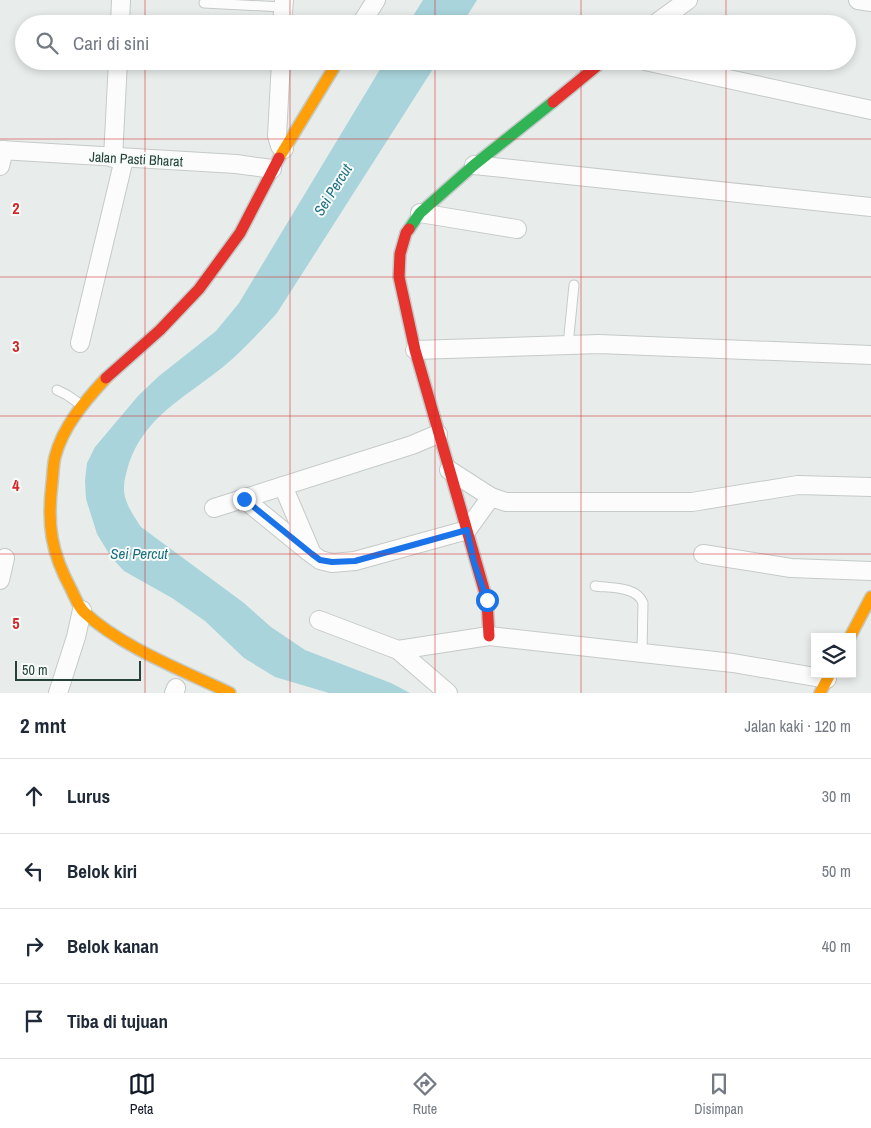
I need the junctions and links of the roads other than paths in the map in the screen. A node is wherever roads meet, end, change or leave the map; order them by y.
1 (121, 0) edge
2 (376, 0) edge
3 (688, 0) edge
4 (858, 0) edge
5 (871, 2) edge
6 (204, 3) dead end
7 (283, 10) edge
8 (120, 15) edge
9 (367, 15) edge
10 (667, 15) edge
11 (118, 70) edge
12 (281, 70) edge
13 (332, 70) edge
14 (592, 70) edge
15 (687, 70) edge
16 (871, 110) edge
17 (284, 149) junction
18 (1, 156) edge
19 (118, 158) junction
20 (474, 165) junction
21 (272, 169) junction
22 (871, 207) edge
23 (420, 213) junction
24 (517, 229) dead end
25 (574, 285) dead end
26 (80, 343) dead end
27 (568, 345) junction
28 (415, 350) junction
29 (871, 355) edge
30 (56, 390) dead end
31 (81, 404) junction
32 (438, 434) junction
33 (449, 470) junction
34 (283, 486) junction
35 (871, 487) edge
36 (491, 497) junction
37 (244, 499) junction
38 (214, 508) dead end
39 (467, 530) junction
40 (312, 554) junction
41 (703, 554) dead end
42 (5, 558) dead end
43 (871, 571) edge
44 (0, 580) edge
45 (595, 586) dead end
46 (868, 607) edge
47 (82, 610) junction
48 (318, 620) dead end
49 (852, 633) edge
50 (489, 636) junction
51 (398, 650) junction
52 (642, 652) junction
53 (826, 682) edge
54 (58, 693) edge
55 (230, 693) edge
56 (448, 693) edge

1 - 8 street
2 - 9 street
3 - 10 street
4 - 5 street
6 - 7 lane
11 - 19 street
12 - 17 street
13 - 17 street
14 - 20 street
15 - 16 street
17 - 21 street
18 - 19 street, Jalan Pasti Bharat
19 - 21 street, Jalan Pasti Bharat
19 - 26 street
20 - 22 street
20 - 23 street
21 - 31 street
23 - 24 street
23 - 28 street
25 - 27 lane
27 - 28 street
27 - 29 street
28 - 32 street
30 - 31 lane
31 - 47 street
32 - 33 street
32 - 34 street
33 - 36 street
33 - 39 street
34 - 37 street
34 - 40 street
35 - 36 street
36 - 39 street
37 - 38 street
37 - 40 street
39 - 40 street
39 - 50 street
41 - 43 street
42 - 44 street
45 - 52 lane
46 - 49 street
47 - 54 street
47 - 55 street
48 - 51 street
50 - 51 street
50 - 52 street
51 - 56 street
52 - 53 street

